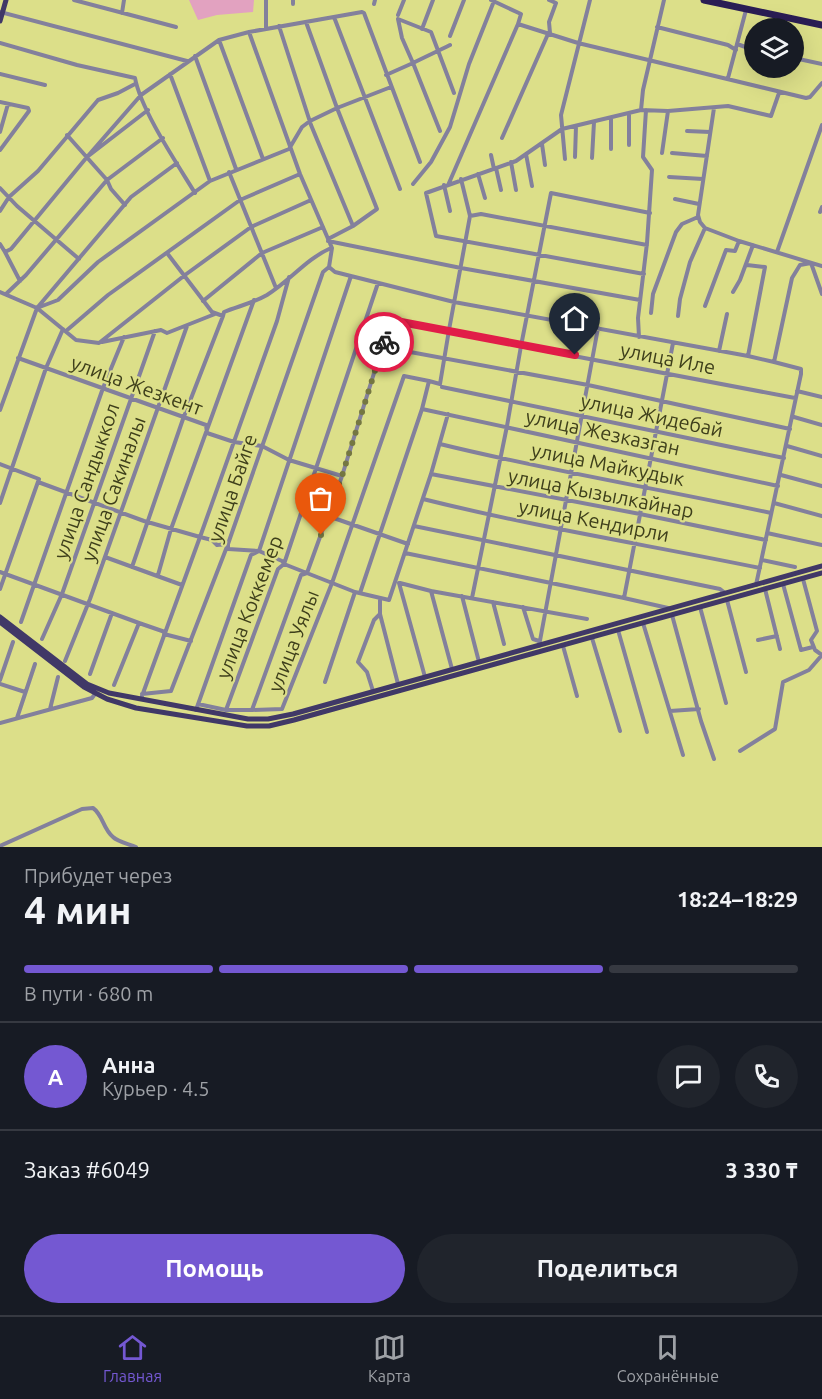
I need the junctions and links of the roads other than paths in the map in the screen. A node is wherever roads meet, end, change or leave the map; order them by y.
1 (4, 0) edge
2 (74, 0) edge
3 (124, 0) edge
4 (266, 0) edge
5 (404, 0) edge
6 (433, 0) edge
7 (464, 0) edge
8 (549, 0) edge
9 (590, 0) edge
10 (664, 0) edge
11 (704, 0) edge
12 (715, 0) edge
13 (493, 1) edge
14 (505, 2) edge
15 (746, 10) junction
16 (1, 11) edge
17 (755, 11) junction
18 (122, 13) junction
19 (334, 17) junction
20 (398, 17) junction
21 (0, 21) edge
22 (306, 21) junction
23 (822, 23) edge
24 (518, 24) junction
25 (279, 26) junction
26 (176, 27) dead end
27 (657, 27) junction
28 (266, 29) junction
29 (422, 29) junction
30 (249, 32) junction
31 (549, 34) junction
32 (450, 36) dead end
33 (219, 40) junction
34 (0, 43) edge
35 (578, 43) junction
36 (737, 44) junction
37 (450, 45) dead end
38 (744, 46) edge
39 (736, 50) junction
40 (438, 51) junction
41 (195, 56) junction
42 (650, 60) junction
43 (804, 60) edge
44 (188, 61) junction
45 (413, 63) junction
46 (822, 64) edge
47 (0, 74) edge
48 (170, 75) junction
49 (386, 75) junction
50 (728, 78) junction
51 (822, 83) edge
52 (135, 84) junction
53 (45, 85) dead end
54 (391, 87) junction
55 (454, 93) dead end
56 (779, 93) junction
57 (141, 94) junction
58 (364, 97) junction
59 (0, 102) edge
60 (8, 104) junction
61 (337, 108) junction
62 (714, 108) junction
63 (148, 110) junction
64 (644, 110) junction
65 (668, 111) junction
66 (629, 113) junction
67 (611, 118) junction
68 (310, 121) junction
69 (594, 122) junction
70 (822, 125) edge
71 (576, 126) junction
72 (562, 129) junction
73 (687, 131) dead end
74 (0, 132) edge
75 (440, 132) dead end
76 (710, 132) junction
77 (67, 135) junction
78 (820, 136) edge
79 (163, 138) junction
80 (502, 138) dead end
81 (542, 144) junction
82 (629, 145) dead end
83 (290, 147) junction
84 (611, 149) dead end
85 (0, 150) edge
86 (662, 153) dead end
87 (672, 153) dead end
88 (526, 154) junction
89 (492, 155) dead end
90 (87, 156) junction
91 (707, 156) junction
92 (575, 157) dead end
93 (592, 158) dead end
94 (264, 159) junction
95 (565, 159) dead end
96 (420, 162) dead end
97 (511, 162) junction
98 (177, 163) junction
99 (545, 165) dead end
100 (495, 168) junction
101 (236, 169) junction
102 (229, 172) junction
103 (300, 174) junction
104 (478, 174) junction
105 (669, 177) dead end
106 (461, 179) junction
107 (703, 179) junction
108 (107, 180) junction
109 (210, 181) junction
110 (449, 183) junction
111 (413, 184) dead end
112 (444, 185) junction
113 (532, 186) dead end
114 (0, 188) edge
115 (400, 189) dead end
116 (501, 190) dead end
117 (516, 190) dead end
118 (195, 193) junction
119 (9, 197) junction
120 (485, 198) dead end
121 (675, 199) dead end
122 (240, 200) junction
123 (311, 200) junction
124 (699, 204) junction
125 (125, 205) junction
126 (822, 207) edge
127 (0, 211) edge
128 (450, 211) dead end
129 (650, 213) junction
130 (820, 213) dead end
131 (470, 216) junction
132 (698, 217) junction
133 (34, 221) junction
134 (545, 225) junction
135 (353, 226) junction
136 (251, 227) junction
137 (322, 227) junction
138 (705, 228) junction
139 (56, 240) junction
140 (328, 240) junction
141 (466, 241) junction
142 (739, 241) junction
143 (0, 244) edge
144 (647, 245) junction
145 (753, 245) junction
146 (332, 248) junction
147 (5, 252) junction
148 (777, 252) junction
149 (167, 253) junction
150 (538, 253) junction
151 (262, 254) junction
152 (79, 259) junction
153 (812, 263) junction
154 (747, 265) junction
155 (822, 266) edge
156 (329, 267) junction
157 (461, 268) junction
158 (644, 274) junction
159 (185, 275) junction
160 (351, 276) junction
161 (289, 277) junction
162 (533, 280) junction
163 (20, 281) junction
164 (378, 283) junction
165 (276, 288) junction
166 (0, 292) edge
167 (733, 292) dead end
168 (6, 294) junction
169 (822, 294) edge
170 (254, 300) junction
171 (640, 300) junction
172 (203, 301) junction
173 (454, 302) junction
174 (705, 306) dead end
175 (37, 308) junction
176 (651, 313) dead end
177 (215, 314) junction
178 (727, 314) dead end
179 (526, 315) junction
180 (223, 316) junction
181 (678, 316) dead end
182 (186, 326) junction
183 (598, 328) junction
184 (64, 330) junction
185 (449, 330) junction
186 (155, 331) junction
187 (124, 337) junction
188 (639, 337) junction
189 (389, 339) junction
190 (99, 343) junction
191 (673, 343) junction
192 (521, 345) junction
193 (718, 351) junction
194 (748, 356) junction
195 (18, 358) junction
196 (593, 358) junction
197 (445, 360) junction
198 (774, 362) junction
199 (46, 367) junction
200 (515, 373) junction
201 (667, 373) junction
202 (429, 381) junction
203 (588, 385) junction
204 (442, 387) dead end
205 (103, 388) junction
206 (797, 391) junction
207 (822, 397) edge
208 (132, 398) junction
209 (795, 398) junction
210 (510, 401) junction
211 (662, 402) junction
212 (158, 408) junction
213 (422, 409) junction
214 (0, 410) edge
215 (448, 414) junction
216 (582, 416) junction
217 (184, 417) junction
218 (794, 417) junction
219 (822, 425) edge
220 (507, 426) junction
221 (790, 429) junction
222 (657, 430) junction
223 (207, 433) junction
224 (234, 442) junction
225 (577, 443) junction
226 (440, 444) junction
227 (262, 446) junction
228 (787, 446) junction
229 (822, 456) edge
230 (651, 458) junction
231 (784, 458) junction
232 (289, 459) junction
233 (500, 459) junction
234 (0, 464) edge
235 (13, 468) junction
236 (315, 468) junction
237 (572, 471) junction
238 (431, 474) junction
239 (780, 475) junction
240 (342, 476) junction
241 (39, 480) junction
242 (778, 486) junction
243 (822, 486) edge
244 (646, 487) junction
245 (493, 488) junction
246 (66, 492) junction
247 (423, 499) junction
248 (567, 501) junction
249 (94, 503) junction
250 (774, 503) junction
251 (0, 504) edge
252 (120, 512) junction
253 (771, 513) junction
254 (640, 514) junction
255 (487, 515) junction
256 (328, 516) junction
257 (822, 516) edge
258 (147, 522) junction
259 (352, 525) junction
260 (414, 526) junction
261 (171, 529) junction
262 (562, 529) junction
263 (767, 533) junction
264 (380, 535) junction
265 (200, 537) junction
266 (482, 540) junction
267 (766, 540) junction
268 (635, 542) junction
269 (228, 544) junction
270 (408, 544) junction
271 (822, 545) edge
272 (258, 551) junction
273 (405, 554) junction
274 (556, 556) junction
275 (105, 557) junction
276 (762, 560) junction
277 (284, 564) junction
278 (822, 566) edge
279 (132, 567) junction
280 (795, 567) dead end
281 (760, 568) junction
282 (477, 569) junction
283 (629, 569) junction
284 (2, 573) edge
285 (307, 573) junction
286 (822, 573) edge
287 (158, 575) junction
288 (803, 579) junction
289 (398, 582) junction
290 (552, 582) junction
291 (332, 583) junction
292 (34, 584) junction
293 (783, 584) junction
294 (182, 585) junction
295 (756, 585) junction
296 (0, 589) edge
297 (765, 589) junction
298 (431, 591) junction
299 (357, 592) junction
300 (63, 594) junction
301 (462, 596) junction
302 (726, 597) junction
303 (380, 598) junction
304 (472, 598) junction
305 (624, 598) junction
306 (493, 602) junction
307 (88, 604) junction
308 (523, 607) junction
309 (700, 608) junction
310 (545, 612) junction
311 (672, 612) junction
312 (112, 613) junction
313 (380, 614) junction
314 (0, 617) edge
315 (587, 619) dead end
316 (0, 622) edge
317 (21, 622) dead end
318 (139, 623) junction
319 (643, 623) junction
320 (618, 630) junction
321 (164, 633) junction
322 (777, 636) junction
323 (580, 637) junction
324 (592, 638) junction
325 (42, 639) dead end
326 (758, 640) dead end
327 (191, 641) junction
328 (13, 642) dead end
329 (504, 644) dead end
330 (539, 644) junction
331 (563, 646) junction
332 (813, 647) junction
333 (780, 649) dead end
334 (822, 655) edge
335 (65, 661) dead end
336 (479, 662) junction
337 (56, 663) junction
338 (35, 664) dead end
339 (452, 669) junction
340 (746, 672) dead end
341 (90, 674) dead end
342 (58, 677) dead end
343 (425, 677) junction
344 (0, 682) edge
345 (325, 682) dead end
346 (399, 684) junction
347 (114, 685) dead end
348 (373, 691) junction
349 (26, 692) junction
350 (95, 694) junction
351 (142, 694) junction
352 (578, 696) dead end
353 (360, 699) junction
354 (141, 701) junction
355 (726, 703) dead end
356 (198, 704) junction
357 (50, 709) junction
358 (699, 709) junction
359 (226, 710) junction
360 (252, 710) junction
361 (196, 711) junction
362 (670, 711) junction
363 (209, 716) junction
364 (17, 718) junction
365 (0, 723) edge
366 (620, 731) dead end
367 (647, 732) dead end
368 (740, 751) dead end
369 (683, 755) dead end
370 (714, 759) dead end
371 (0, 846) edge
372 (136, 847) edge

1 - 16 main road
2 - 18 street
3 - 18 street
4 - 28 street
5 - 20 street
6 - 29 street
7 - 32 street
8 - 31 street
9 - 35 street
10 - 27 street
11 - 15 highway
12 - 17 highway
13 - 14 street
13 - 111 street
14 - 24 street
15 - 17 highway
15 - 36 street
16 - 21 main road
16 - 44 street
17 - 23 highway
18 - 26 street
19 - 22 street
19 - 49 street
19 - 58 street
20 - 29 street
20 - 45 street
22 - 25 street
22 - 61 street
24 - 31 street
24 - 110 street
25 - 28 street
25 - 68 street
27 - 39 street
27 - 42 street
28 - 30 street
29 - 40 street
30 - 33 street
30 - 83 street
31 - 35 street
31 - 80 street
33 - 41 street
33 - 94 street
34 - 52 street
35 - 42 street
35 - 72 street
36 - 38 street
36 - 39 street
37 - 40 street
39 - 50 street
40 - 45 street
40 - 55 street
41 - 44 street
41 - 101 street
42 - 50 street
42 - 64 street
43 - 46 street
44 - 48 street
45 - 49 street
45 - 75 street
47 - 53 street
48 - 57 street
48 - 109 street
49 - 54 street
50 - 56 street
51 - 56 street
52 - 57 street
52 - 77 street
54 - 58 street
54 - 96 street
56 - 62 street
57 - 63 street
57 - 90 street
58 - 61 street
58 - 115 street
59 - 60 street
60 - 74 street
60 - 85 street
61 - 68 street
61 - 135 street
62 - 65 street
62 - 76 street
63 - 79 street
63 - 90 street
64 - 65 street
64 - 66 street
64 - 129 street
65 - 86 street
66 - 67 street
66 - 82 street
67 - 69 street
67 - 84 street
68 - 83 street
68 - 135 street
69 - 71 street
69 - 93 street
70 - 78 street
71 - 72 street
71 - 92 street
72 - 81 street
72 - 95 street
73 - 76 street
76 - 91 street
77 - 90 street
77 - 119 street
78 - 148 street
79 - 98 street
79 - 108 street
81 - 88 street
81 - 99 street
83 - 94 street
83 - 103 street
87 - 91 street
88 - 97 street
88 - 113 street
89 - 100 street
90 - 108 street
90 - 133 street
91 - 107 street
94 - 101 street
97 - 100 street
97 - 117 street
98 - 118 street
98 - 125 street
100 - 104 street
100 - 116 street
101 - 102 street
102 - 109 street
102 - 122 street
103 - 122 street
103 - 123 street
104 - 106 street
104 - 120 street
105 - 107 street
106 - 110 street
106 - 131 street
107 - 124 street
108 - 125 street
108 - 139 street
109 - 118 street
110 - 112 street
112 - 128 street
112 - 141 street
114 - 119 street
118 - 175 street
119 - 127 street
119 - 133 street
121 - 124 street
122 - 136 street
122 - 149 street
123 - 136 street
123 - 137 street
124 - 132 street
125 - 152 street
126 - 130 street
129 - 134 street
129 - 144 street
131 - 134 street
131 - 141 street
132 - 138 street
132 - 176 street
133 - 139 street
133 - 147 street
134 - 144 street
134 - 150 street
135 - 140 street
136 - 151 street
136 - 159 street
137 - 140 street
137 - 151 street
138 - 142 street
138 - 181 street
139 - 152 street
139 - 163 street
140 - 146 street
140 - 157 street
141 - 150 street
141 - 157 street
142 - 145 street
142 - 174 street
143 - 147 street
144 - 158 street
145 - 148 street
145 - 154 street
146 - 156 street, улица Байге
146 - 161 street
147 - 163 street
148 - 153 street
149 - 159 street
149 - 184 street
150 - 158 street
150 - 162 street
151 - 165 street
151 - 172 street
152 - 175 street
153 - 155 street
153 - 169 street
153 - 198 street
154 - 167 street
154 - 194 street
156 - 160 street
156 - 227 street, улица Байге
157 - 162 street
157 - 173 street
158 - 171 street
159 - 172 street
159 - 190 street
160 - 164 street
160 - 232 street
161 - 165 street
161 - 224 street
162 - 171 street
162 - 179 street
163 - 168 street
164 - 173 street
164 - 236 street, улица Коккемер
165 - 170 street
166 - 168 street
168 - 175 street
170 - 180 street
170 - 223 street
171 - 188 street
172 - 177 street
173 - 179 street
173 - 185 street
175 - 184 street
175 - 195 street
177 - 180 street
177 - 182 street
178 - 193 street
179 - 183 street
179 - 192 street
180 - 217 street
182 - 186 street
182 - 212 street, улица Сакиналы
183 - 188 street
183 - 196 street
184 - 190 street
184 - 199 street
185 - 189 street, улица Иле
185 - 192 street, улица Иле
185 - 197 street
186 - 187 street
186 - 208 street, улица Сандыккол
187 - 190 street
187 - 205 street
188 - 191 street
189 - 197 street
189 - 240 street
191 - 193 street
191 - 201 street, улица Кендирли
192 - 196 street, улица Иле
192 - 200 street
193 - 194 street
194 - 198 street
195 - 199 street, улица Жезкент
195 - 214 street
196 - 201 street, улица Иле
196 - 203 street
197 - 200 street
197 - 202 street
198 - 206 street
199 - 205 street, улица Жезкент
199 - 235 street
200 - 203 street
200 - 210 street
201 - 209 street, улица Иле
201 - 211 street, улица Кендирли
202 - 213 street
202 - 259 street, улица Уялы
203 - 211 street
203 - 216 street
204 - 210 street, улица Жидебай
205 - 208 street, улица Жезкент
205 - 246 street
206 - 207 street
206 - 209 street
208 - 212 street, улица Жезкент
208 - 249 street, улица Сандыккол
209 - 218 street
210 - 216 street, улица Жидебай
210 - 220 street
211 - 221 street
211 - 222 street, улица Кендирли
212 - 217 street, улица Жезкент
212 - 252 street, улица Сакиналы
213 - 215 street, улица Жезказган
213 - 264 street
215 - 220 street, улица Жезказган
215 - 226 street
216 - 222 street, улица Жидебай
216 - 225 street
217 - 223 street, улица Жезкент
217 - 258 street
218 - 219 street
218 - 221 street
220 - 225 street, улица Жезказган
220 - 233 street
221 - 228 street
222 - 230 street, улица Кендирли
222 - 231 street, улица Жидебай
223 - 224 street, улица Жезкент
223 - 261 street
224 - 227 street, улица Жезкент
224 - 265 street
225 - 230 street, улица Жезказган
225 - 237 street
226 - 233 street, улица Майкудык
226 - 238 street
227 - 232 street, улица Жезкент
227 - 269 street, улица Байге
228 - 229 street
228 - 231 street
230 - 242 street, улица Жезказган
230 - 244 street, улица Кендирли
231 - 239 street
232 - 236 street, улица Жезкент
232 - 272 street
233 - 237 street, улица Майкудык
233 - 245 street
234 - 235 street
235 - 241 street
235 - 251 street
236 - 240 street, улица Жезкент
236 - 277 street, улица Коккемер
237 - 244 street, улица Майкудык
237 - 248 street
238 - 245 street, улица Кызылкайнар
238 - 247 street
239 - 242 street
239 - 243 street
240 - 256 street
241 - 246 street
241 - 284 street
242 - 250 street
244 - 253 street, улица Майкудык
244 - 254 street, улица Кендирли
245 - 248 street, улица Кызылкайнар
245 - 255 street
246 - 249 street
246 - 292 street
247 - 255 street, улица Кендирли
247 - 260 street
248 - 254 street, улица Кызылкайнар
248 - 262 street
249 - 252 street
249 - 300 street, улица Сандыккол
250 - 253 street
250 - 257 street
252 - 258 street
252 - 275 street, улица Сакиналы
253 - 263 street
254 - 267 street, улица Кызылкайнар
254 - 268 street, улица Кендирли
255 - 262 street, улица Кендирли
255 - 266 street
256 - 259 street
256 - 285 street
258 - 261 street
258 - 279 street
259 - 264 street
259 - 291 street, улица Уялы
260 - 266 street
260 - 270 street
261 - 265 street
261 - 287 street
262 - 268 street, улица Кендирли
262 - 274 street
263 - 267 street
263 - 271 street
264 - 270 street
264 - 299 street
265 - 269 street
265 - 294 street
266 - 274 street
266 - 282 street
267 - 276 street
268 - 281 street, улица Кендирли
268 - 283 street, улица Кендирли
269 - 272 street
269 - 327 street, улица Байге
270 - 273 street
272 - 277 street
272 - 356 street
273 - 282 street
273 - 289 street
274 - 283 street
274 - 290 street
275 - 279 street
275 - 307 street, улица Сакиналы
276 - 280 street
276 - 281 street
277 - 285 street
277 - 359 street, улица Коккемер
278 - 295 main road
279 - 287 street
281 - 295 street
282 - 290 street
282 - 304 street
283 - 302 street
283 - 305 street, улица Кендирли
284 - 292 street
284 - 296 street
285 - 291 street
285 - 360 street
286 - 288 main road
287 - 294 street
288 - 293 main road
288 - 332 street
289 - 298 street
289 - 303 street
289 - 343 street
290 - 305 street
290 - 310 street
291 - 299 street
291 - 360 street, улица Уялы
292 - 300 street
292 - 317 street
293 - 297 main road
293 - 332 street
294 - 321 street
295 - 302 main road
297 - 302 main road
297 - 322 street
298 - 301 street
298 - 339 street
299 - 303 street
299 - 345 street
300 - 307 street
300 - 325 street, улица Сандыккол
301 - 304 street
301 - 336 street
302 - 309 main road
302 - 311 main road
302 - 340 street
303 - 313 street
304 - 306 street
305 - 311 street
306 - 308 street
306 - 329 street
307 - 312 street
307 - 335 street, улица Сакиналы
308 - 310 street
308 - 330 street
309 - 311 main road
309 - 355 street
310 - 315 street
310 - 330 street
311 - 319 main road
311 - 323 main road
311 - 358 street
312 - 318 street
312 - 341 street
313 - 346 street
313 - 348 street
314 - 337 main road
316 - 337 main road
318 - 321 street
318 - 347 street
319 - 320 main road
319 - 362 street
320 - 324 main road
320 - 367 street
321 - 327 street
321 - 351 street
322 - 326 street
322 - 333 street
323 - 324 main road
323 - 330 main road
323 - 331 main road
324 - 366 street
327 - 351 street, улица Байге
328 - 344 street
330 - 336 main road
331 - 352 street
331 - 353 main road
332 - 334 street
334 - 368 street
336 - 339 main road
337 - 350 main road
337 - 354 main road
338 - 349 street
339 - 343 main road
342 - 357 street
343 - 346 main road
344 - 349 street
346 - 348 main road
348 - 353 main road
349 - 364 street
350 - 357 street
350 - 363 main road
351 - 354 street
353 - 363 main road
354 - 361 main road
356 - 359 street, улица Коккемер
356 - 361 street
357 - 364 street
358 - 362 street
358 - 370 street
359 - 360 street
361 - 363 main road
362 - 369 street
364 - 365 street
371 - 372 street

